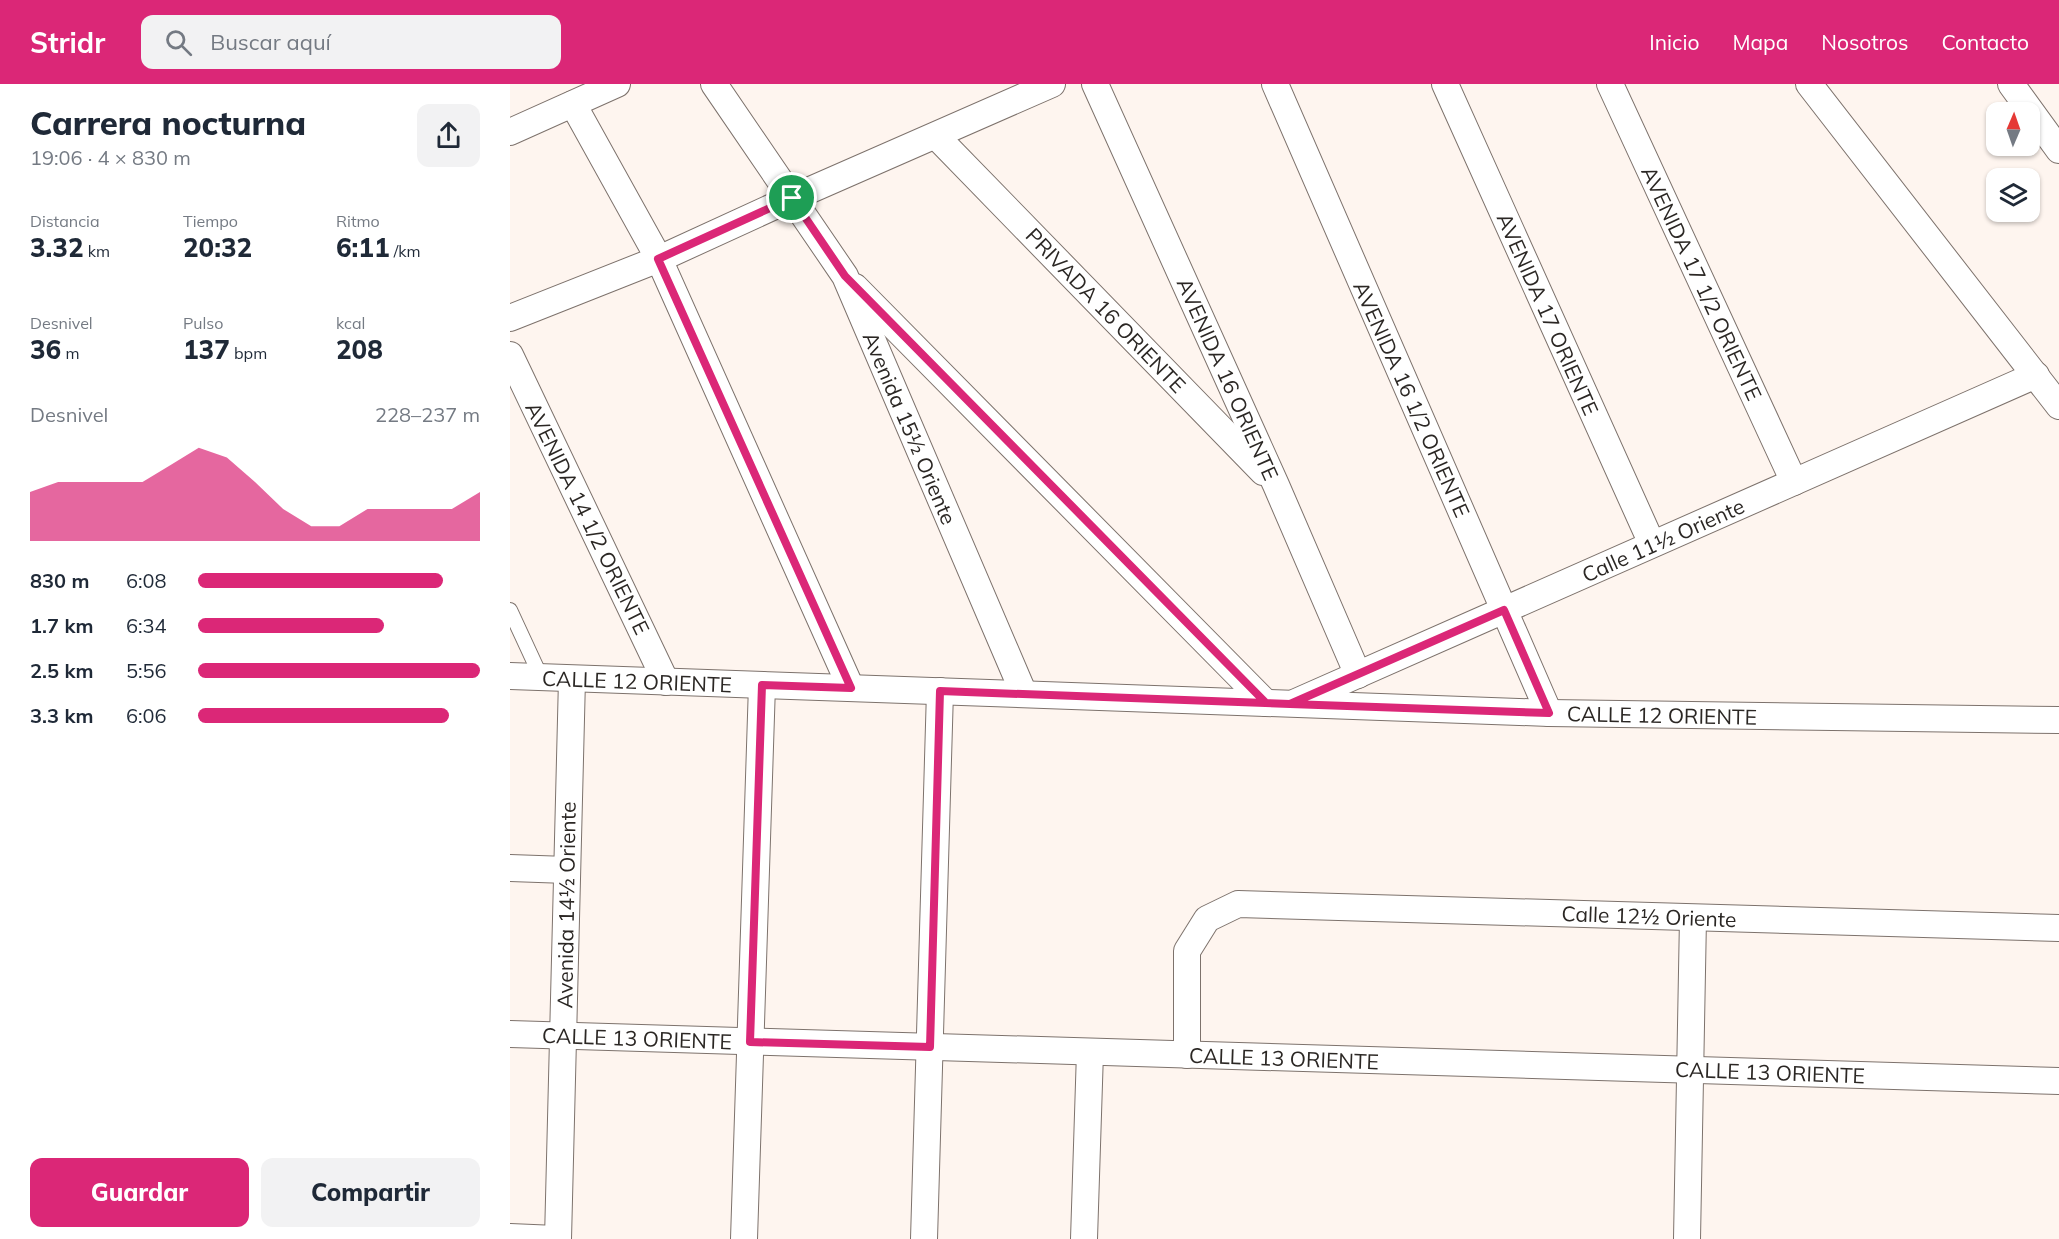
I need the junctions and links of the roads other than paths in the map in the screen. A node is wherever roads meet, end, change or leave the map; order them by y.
1 (617, 84) edge
2 (714, 84) edge
3 (1052, 84) edge
4 (1095, 84) edge
5 (1275, 84) edge
6 (1445, 84) edge
7 (1610, 84) edge
8 (1809, 84) edge
9 (2011, 84) edge
10 (573, 104) junction
11 (510, 132) edge
12 (936, 135) junction
13 (2059, 150) edge
14 (792, 198) junction
15 (658, 259) junction
16 (845, 276) junction
17 (510, 318) edge
18 (510, 355) edge
19 (2036, 375) junction
20 (2059, 406) edge
21 (1794, 482) junction
22 (1276, 485) junction
23 (1652, 544) junction
24 (510, 610) edge
25 (1504, 610) junction
26 (1358, 675) junction
27 (510, 676) edge
28 (541, 677) junction
29 (572, 679) junction
30 (666, 682) junction
31 (762, 685) junction
32 (851, 688) junction
33 (940, 691) junction
34 (1024, 694) junction
35 (1278, 704) junction
36 (1549, 713) junction
37 (2059, 720) edge
38 (510, 867) edge
39 (567, 870) junction
40 (1693, 918) junction
41 (2059, 928) edge
42 (510, 1034) edge
43 (563, 1036) junction
44 (750, 1042) junction
45 (930, 1047) junction
46 (1090, 1052) junction
47 (1187, 1055) junction
48 (1690, 1070) junction
49 (2059, 1081) edge
50 (510, 1237) edge
51 (557, 1239) edge
52 (744, 1239) edge
53 (924, 1239) edge
54 (1084, 1239) edge
55 (1687, 1239) edge

1 - 10 street
2 - 14 street, Avenida 15½ Oriente
3 - 12 street
4 - 22 street, AVENIDA 16 ORIENTE
5 - 25 street, AVENIDA 16 1/2 ORIENTE
6 - 23 street, AVENIDA 17 ORIENTE
7 - 21 street, AVENIDA 17 1/2 ORIENTE
8 - 19 street
9 - 13 street
10 - 11 street
10 - 15 street
12 - 14 street
12 - 22 street, PRIVADA 16 ORIENTE
14 - 15 street
14 - 16 street, Avenida 15½ Oriente
15 - 17 street
15 - 32 street
16 - 34 street, Avenida 15½ Oriente
16 - 35 street
18 - 30 street, AVENIDA 14 1/2 ORIENTE
19 - 20 street
19 - 21 street, Calle 11½ Oriente
21 - 23 street, Calle 11½ Oriente
22 - 26 street, AVENIDA 16 ORIENTE
23 - 25 street, Calle 11½ Oriente
24 - 28 lane
25 - 26 street, Calle 11½ Oriente
25 - 36 street, AVENIDA 16 1/2 ORIENTE
26 - 35 street, Calle 11½ Oriente
27 - 28 street, CALLE 12 ORIENTE
28 - 29 street, CALLE 12 ORIENTE
29 - 30 street, CALLE 12 ORIENTE
29 - 39 street, Avenida 14½ Oriente
30 - 31 street, CALLE 12 ORIENTE
31 - 32 street, CALLE 12 ORIENTE
31 - 44 street
32 - 33 street, CALLE 12 ORIENTE
33 - 34 street, CALLE 12 ORIENTE
33 - 45 street
34 - 35 street, CALLE 12 ORIENTE
35 - 36 street, CALLE 12 ORIENTE
36 - 37 street, CALLE 12 ORIENTE
38 - 39 street
39 - 43 street, Avenida 14½ Oriente
40 - 41 street, Calle 12½ Oriente
40 - 47 street, Calle 12½ Oriente
40 - 48 street
42 - 43 street, CALLE 13 ORIENTE
43 - 44 street, CALLE 13 ORIENTE
43 - 51 street, Avenida 14½ Oriente
44 - 45 street, CALLE 13 ORIENTE
44 - 52 street
45 - 46 street, CALLE 13 ORIENTE
45 - 53 street
46 - 47 street, CALLE 13 ORIENTE
46 - 54 street
47 - 48 street, CALLE 13 ORIENTE
48 - 49 street, CALLE 13 ORIENTE
48 - 55 street
50 - 51 street

